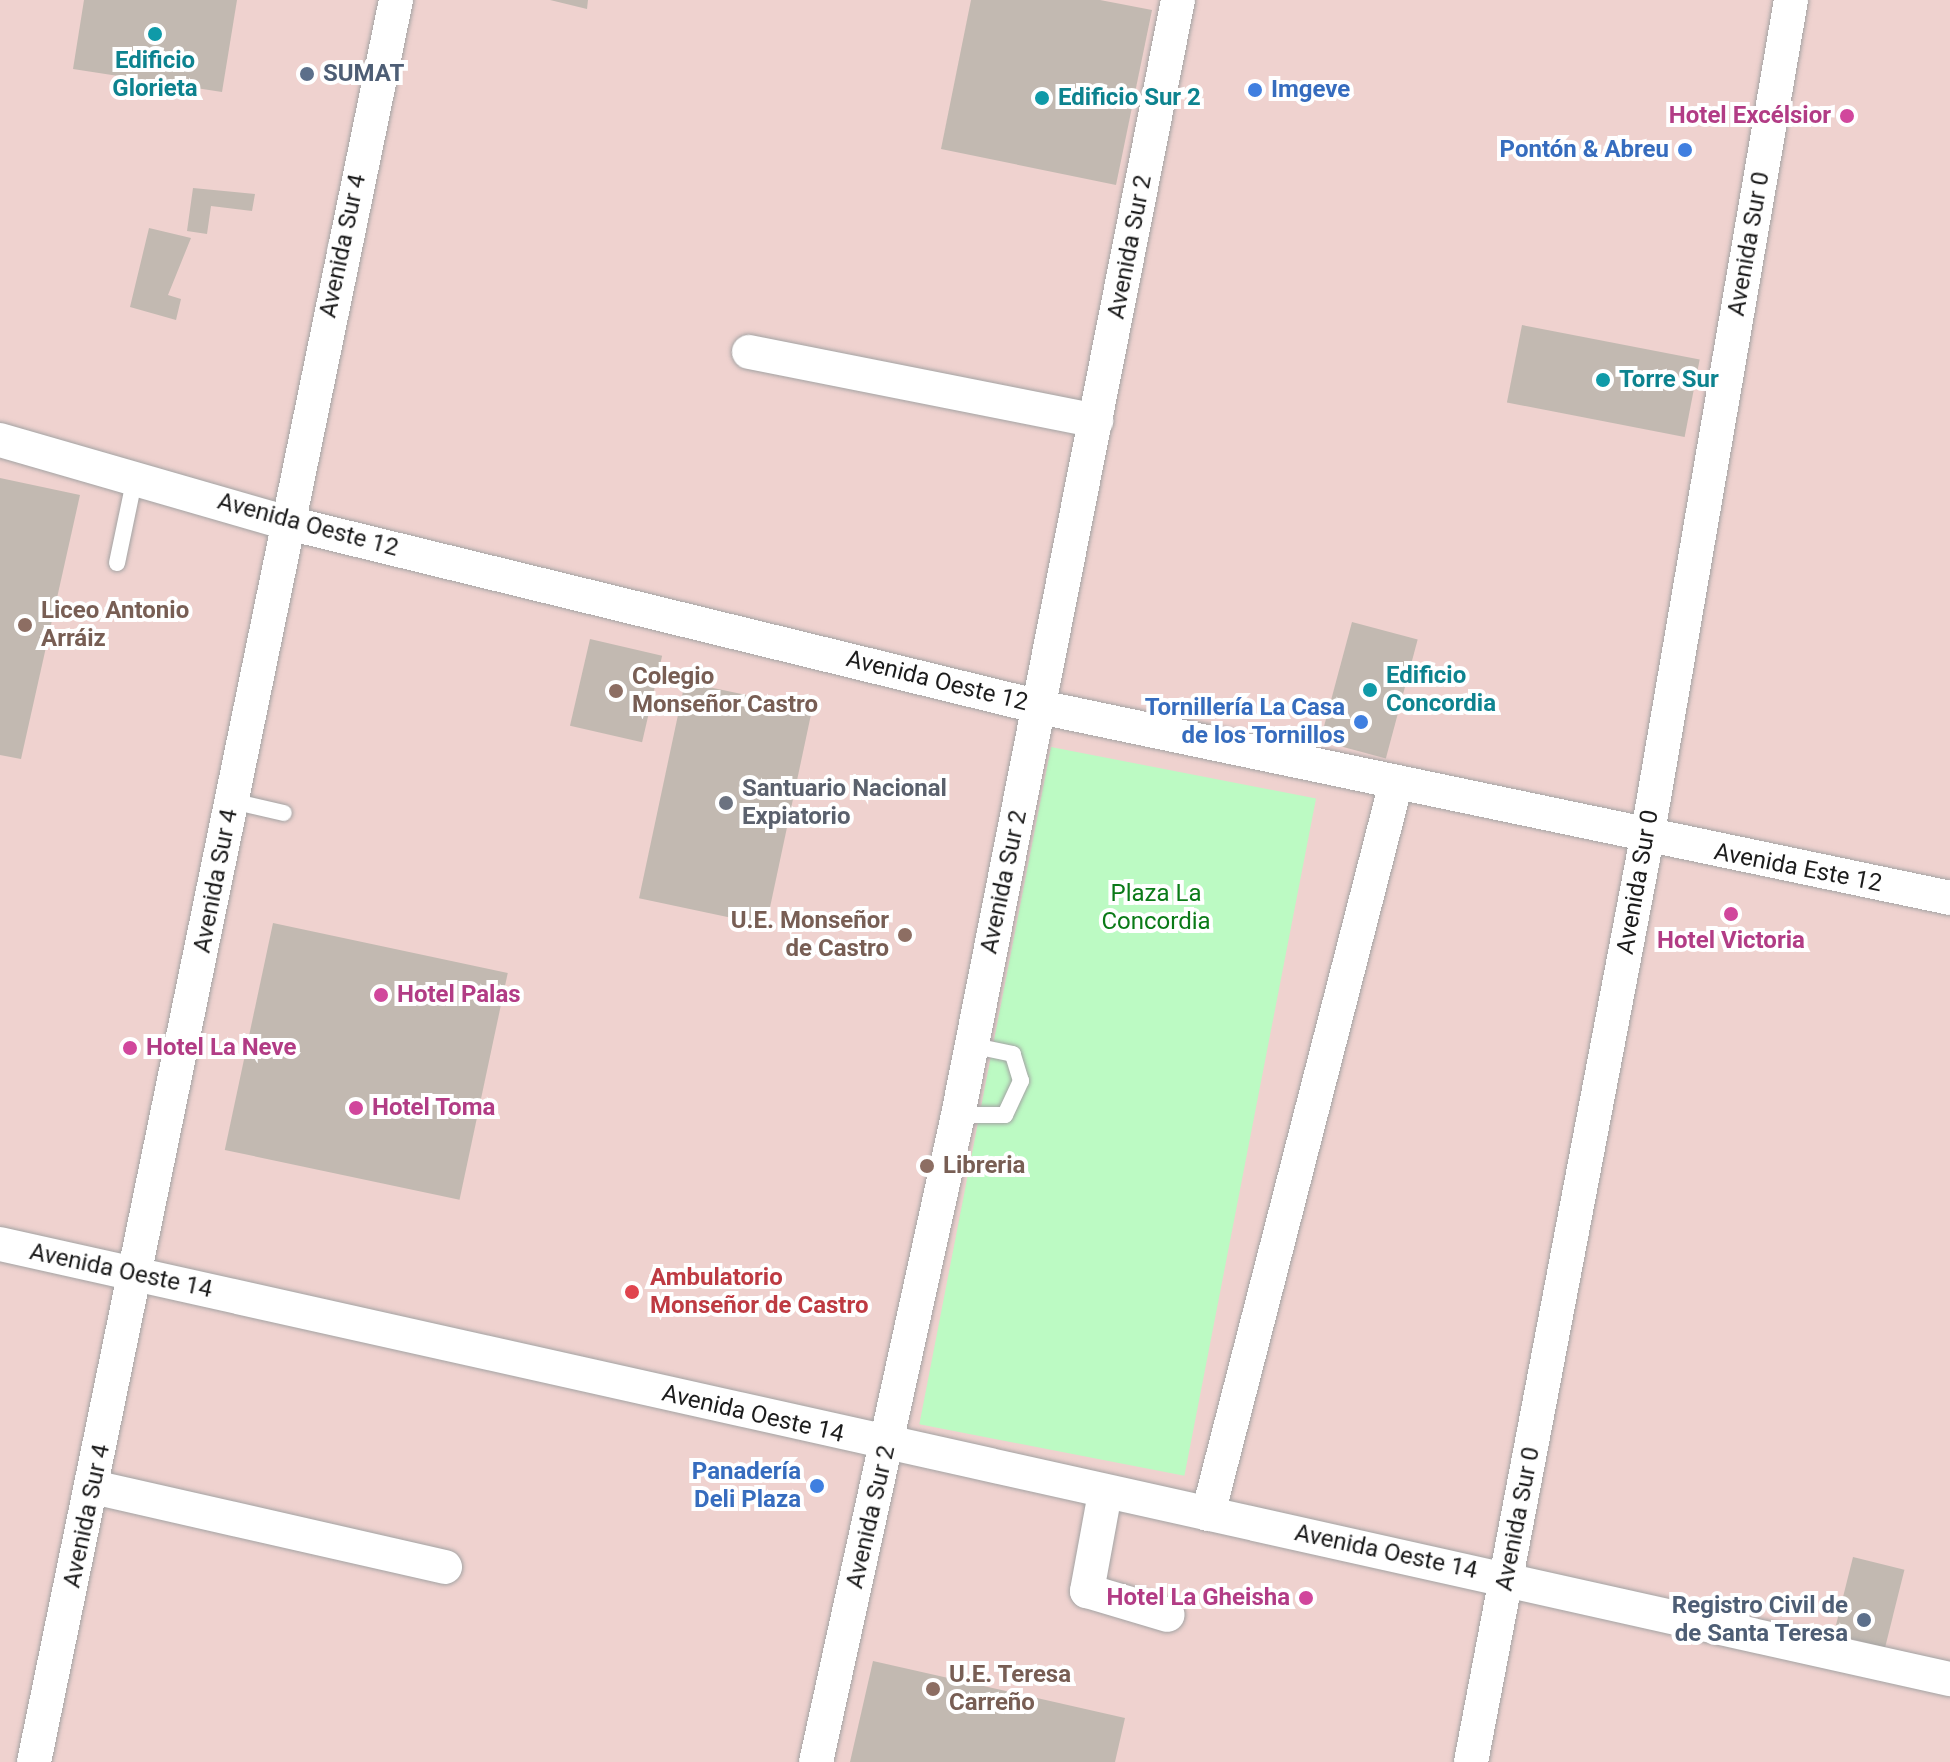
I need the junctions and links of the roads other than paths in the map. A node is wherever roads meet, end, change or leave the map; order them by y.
1 (396, 0) edge
2 (1178, 0) edge
3 (1791, 0) edge
4 (749, 352) dead end
5 (1096, 421) junction
6 (0, 440) edge
7 (135, 477) junction
8 (284, 522) junction
9 (117, 563) dead end
10 (1040, 707) junction
11 (1396, 783) junction
12 (232, 801) junction
13 (284, 813) dead end
14 (1647, 838) junction
15 (1950, 898) edge
16 (970, 1045) junction
17 (958, 1115) junction
18 (0, 1244) edge
19 (139, 1274) junction
20 (887, 1445) junction
21 (93, 1487) junction
22 (1105, 1493) junction
23 (1208, 1514) junction
24 (445, 1567) dead end
25 (1507, 1579) junction
26 (1168, 1615) dead end
27 (1950, 1679) edge
28 (34, 1762) edge
29 (816, 1762) edge
30 (1471, 1762) edge

1 - 8 street, Avenida Sur 4
2 - 5 street, Avenida Sur 2
3 - 14 street, Avenida Sur 0
4 - 5 street
5 - 10 street, Avenida Sur 2
6 - 7 street, Avenida Oeste 12
7 - 8 street, Avenida Oeste 12
7 - 9 lane
8 - 10 street, Avenida Oeste 12
8 - 12 street, Avenida Sur 4
10 - 11 street, Avenida Oeste 12
10 - 16 street, Avenida Sur 2
11 - 14 street, Avenida Oeste 12
11 - 23 street
12 - 13 lane
12 - 19 street, Avenida Sur 4
14 - 15 street, Avenida Este 12
14 - 25 street, Avenida Sur 0
16 - 17 street, Avenida Sur 2
16 - 17 lane
17 - 20 street, Avenida Sur 2
18 - 19 street, Avenida Oeste 14
19 - 20 street, Avenida Oeste 14
19 - 21 street, Avenida Sur 4
20 - 22 street, Avenida Oeste 14
20 - 29 street, Avenida Sur 2
21 - 24 street
21 - 28 street, Avenida Sur 4
22 - 23 street, Avenida Oeste 14
22 - 26 street
23 - 25 street, Avenida Oeste 14
25 - 27 street, Avenida Oeste 14
25 - 30 street, Avenida Sur 0

